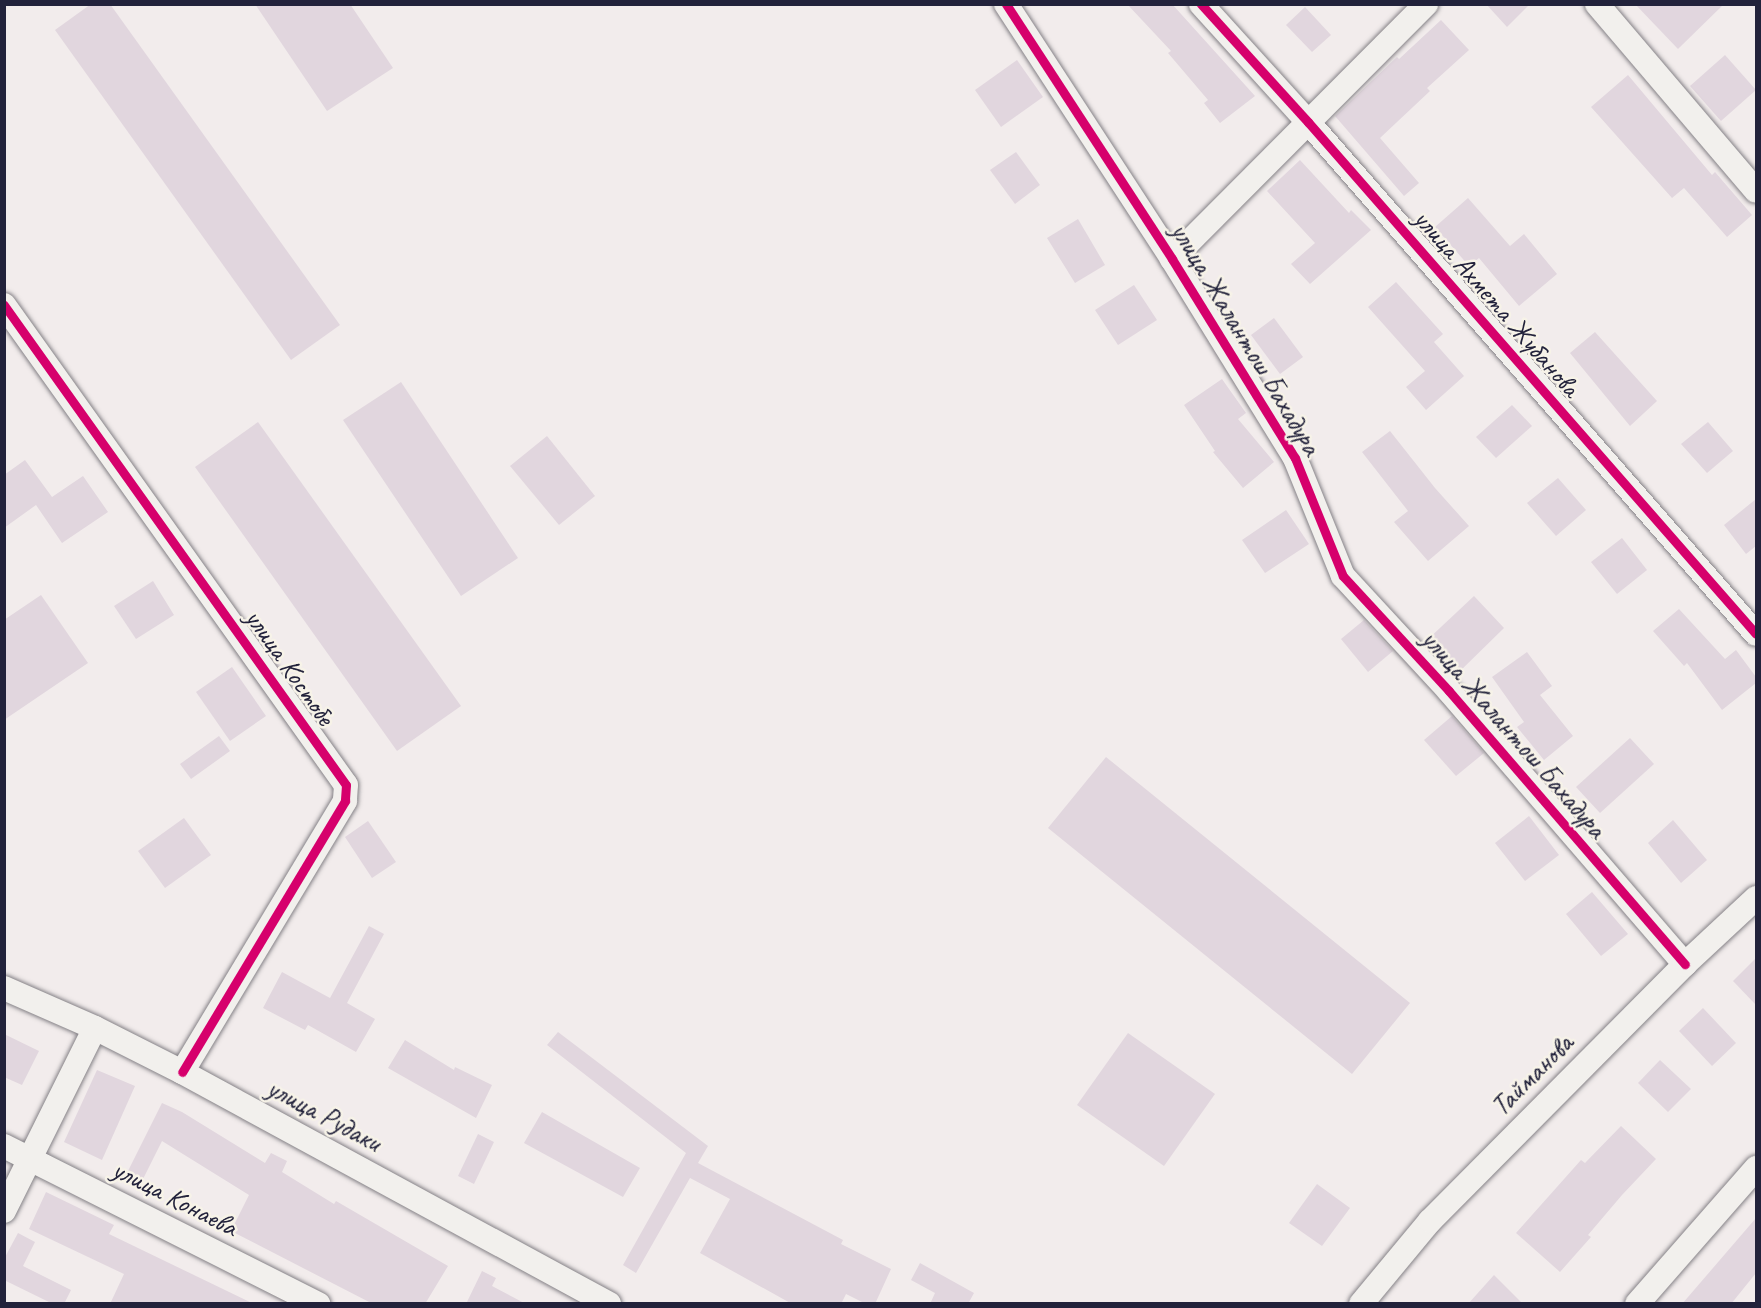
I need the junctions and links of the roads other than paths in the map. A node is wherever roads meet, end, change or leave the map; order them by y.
1 (1006, 4) edge
2 (1201, 4) edge
3 (1426, 4) edge
4 (1597, 4) edge
5 (1308, 122) junction
6 (1756, 191) edge
7 (1172, 259) junction
8 (4, 305) edge
9 (1756, 634) edge
10 (1756, 898) edge
11 (1685, 964) junction
12 (4, 988) edge
13 (95, 1028) junction
14 (182, 1072) junction
15 (4, 1146) edge
16 (30, 1158) junction
17 (1756, 1168) edge
18 (4, 1211) edge
19 (318, 1304) edge
20 (609, 1304) edge
21 (1361, 1304) edge
22 (1637, 1304) edge

1 - 7 street, улица Жалантош Бахадура
2 - 5 street, улица Ахмета Жубанова
3 - 5 street
4 - 6 street
5 - 7 street
5 - 9 street, улица Ахмета Жубанова
7 - 11 street, улица Жалантош Бахадура
8 - 14 street, улица Костобе
10 - 11 street, Тайманова
11 - 21 street, Тайманова
12 - 13 street, улица Рудаки
13 - 14 street, улица Рудаки
13 - 16 street
14 - 20 street, улица Рудаки
15 - 16 street, улица Конаева
16 - 18 street
16 - 19 street, улица Конаева
17 - 22 street

